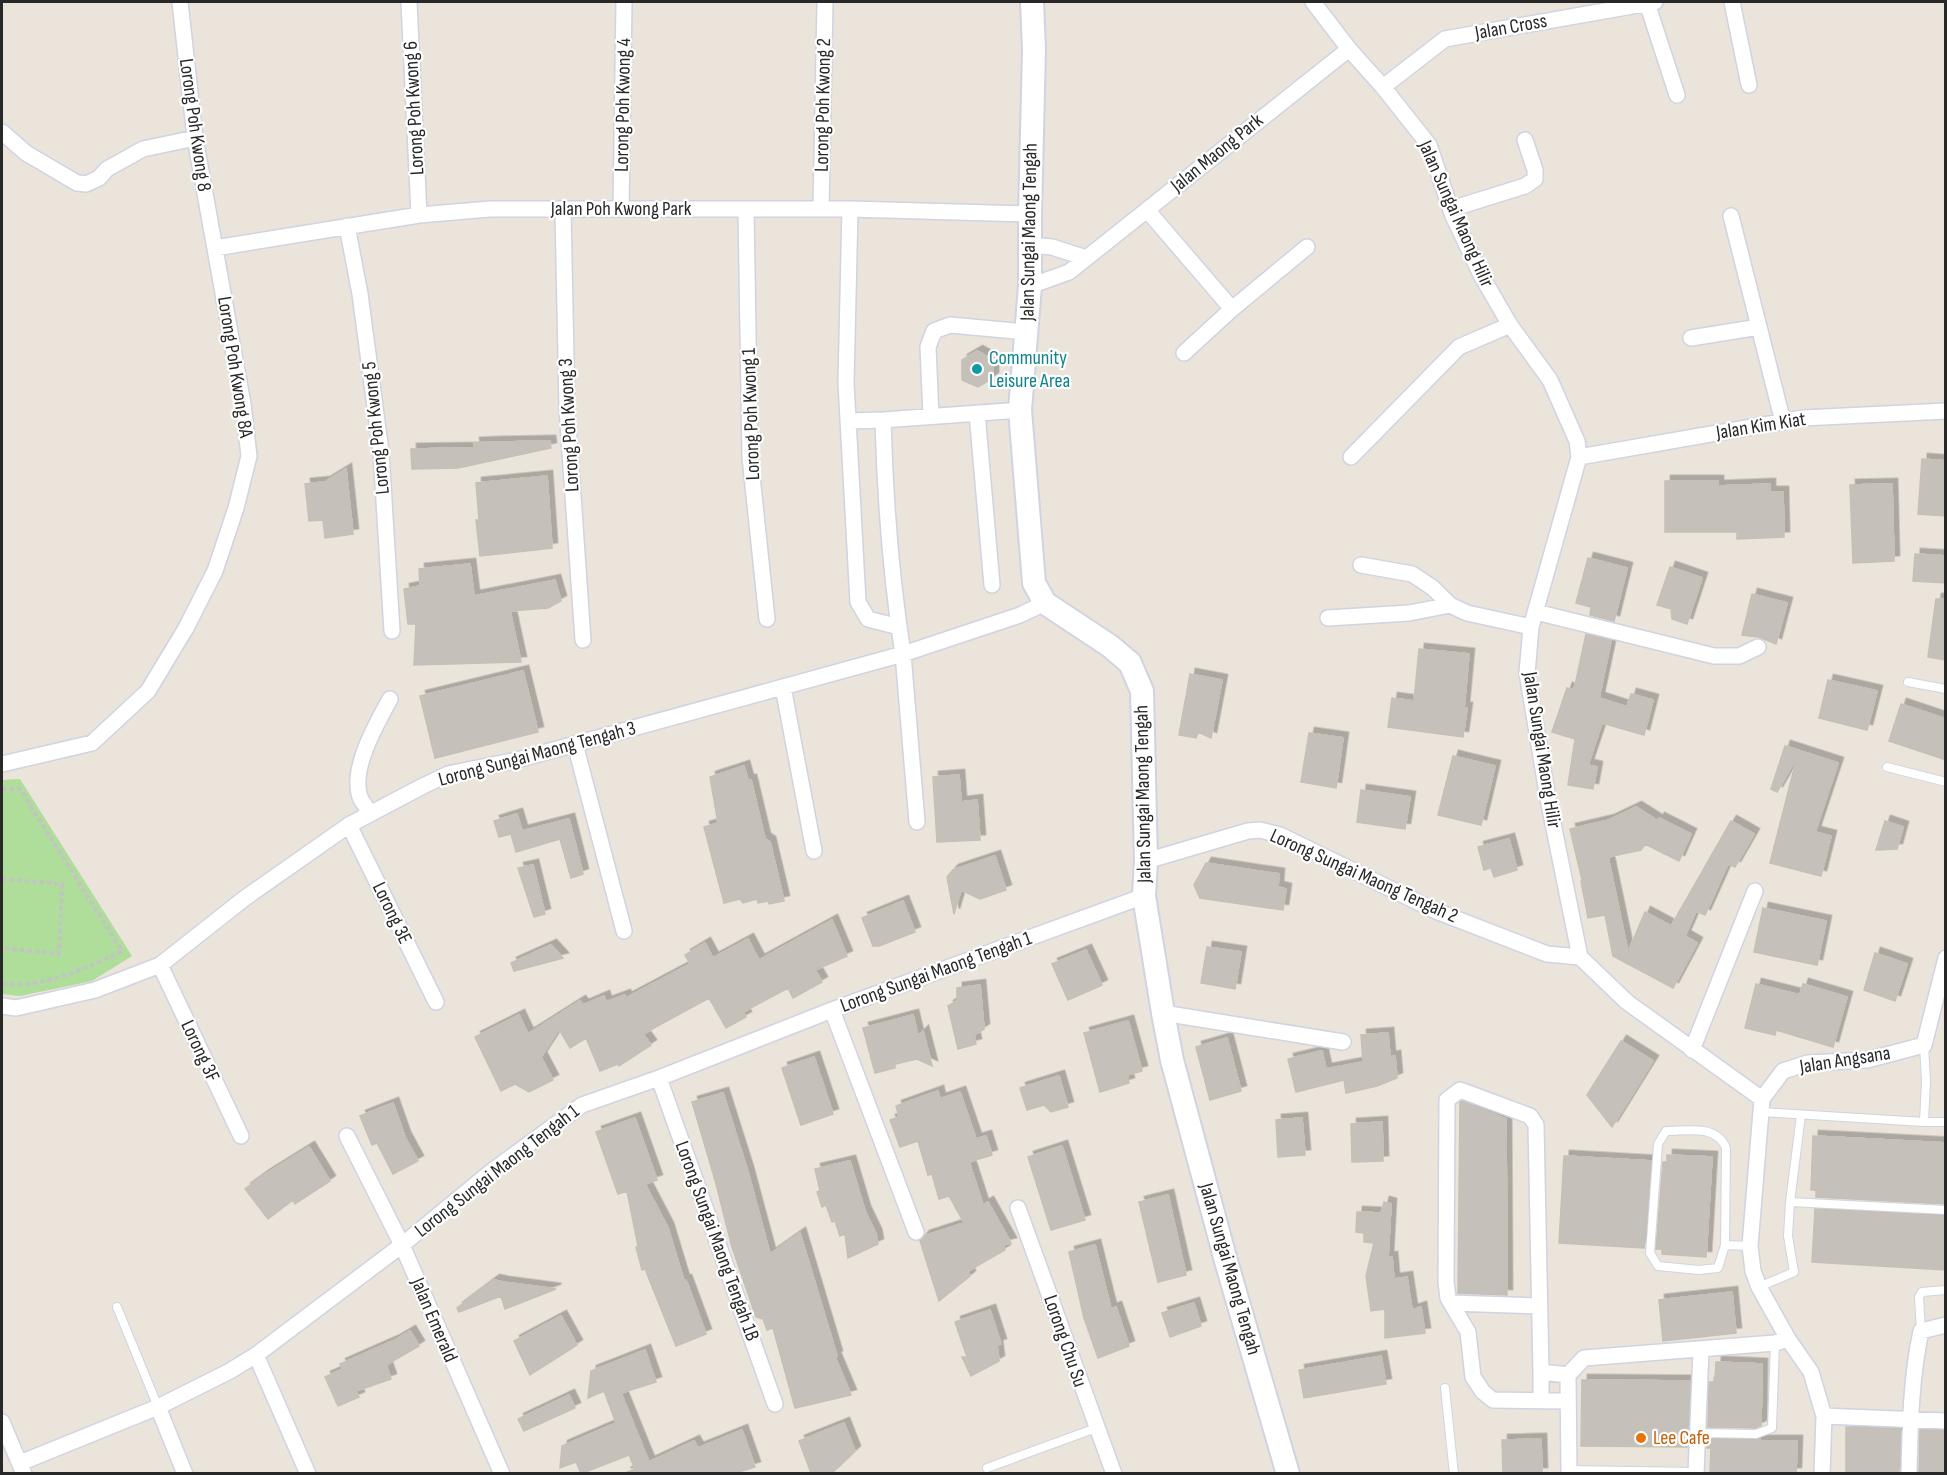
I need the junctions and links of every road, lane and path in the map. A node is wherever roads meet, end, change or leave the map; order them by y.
1 (180, 2) edge
2 (409, 2) edge
3 (624, 2) edge
4 (825, 2) edge
5 (1032, 2) edge
6 (1312, 2) edge
7 (1651, 2) edge
8 (1732, 2) edge
9 (1349, 49) junction
10 (1749, 85) dead end
11 (1383, 87) junction
12 (1677, 95) dead end
13 (2, 132) edge
14 (195, 138) junction
15 (1525, 140) dead end
16 (621, 209) junction
17 (746, 209) junction
18 (821, 209) junction
19 (850, 209) junction
20 (1451, 209) junction
21 (562, 210) junction
22 (1147, 210) junction
23 (419, 214) junction
24 (1030, 214) junction
25 (1731, 216) dead end
26 (347, 226) junction
27 (1030, 245) junction
28 (1307, 247) dead end
29 (215, 248) junction
30 (1086, 258) junction
31 (1030, 286) junction
32 (1232, 309) junction
33 (1510, 325) junction
34 (1759, 327) junction
35 (1027, 332) junction
36 (1691, 338) dead end
37 (1184, 353) dead end
38 (1020, 410) junction
39 (1946, 411) edge
40 (977, 413) junction
41 (931, 416) junction
42 (883, 420) junction
43 (849, 421) junction
44 (1783, 422) junction
45 (1579, 457) junction
46 (1351, 458) dead end
47 (1362, 565) dead end
48 (992, 585) dead end
49 (1045, 603) junction
50 (1450, 606) junction
51 (1328, 618) dead end
52 (767, 619) dead end
53 (1534, 620) junction
54 (899, 627) junction
55 (392, 631) dead end
56 (583, 640) dead end
57 (1758, 647) dead end
58 (903, 654) junction
59 (1908, 682) dead end
60 (783, 687) junction
61 (1946, 689) edge
62 (390, 699) dead end
63 (575, 744) junction
64 (2, 764) edge
65 (1887, 767) dead end
66 (1946, 782) edge
67 (2, 789) edge
68 (370, 813) junction
69 (917, 822) dead end
70 (349, 825) junction
71 (814, 851) dead end
72 (1146, 861) junction
73 (2, 879) edge
74 (1755, 891) dead end
75 (1144, 896) junction
76 (624, 931) dead end
77 (2, 948) edge
78 (1580, 957) junction
79 (1946, 958) edge
80 (160, 965) junction
81 (2, 984) edge
82 (436, 1002) dead end
83 (2, 1006) edge
84 (832, 1010) junction
85 (1163, 1013) junction
86 (1343, 1042) dead end
87 (1924, 1045) junction
88 (1692, 1050) junction
89 (659, 1078) junction
90 (1761, 1105) junction
91 (1801, 1115) junction
92 (1924, 1122) junction
93 (1946, 1122) edge
94 (241, 1136) dead end
95 (347, 1136) dead end
96 (1790, 1202) junction
97 (1018, 1208) dead end
98 (1946, 1210) edge
99 (916, 1232) dead end
100 (402, 1245) junction
101 (1725, 1245) junction
102 (1750, 1246) junction
103 (1759, 1287) junction
104 (1946, 1290) edge
105 (1451, 1303) junction
106 (117, 1306) dead end
107 (1539, 1306) junction
108 (1946, 1325) edge
109 (1921, 1331) junction
110 (1781, 1341) junction
111 (1701, 1349) junction
112 (256, 1355) junction
113 (1541, 1372) junction
114 (1568, 1375) junction
115 (1445, 1388) dead end
116 (1541, 1400) junction
117 (1568, 1401) junction
118 (775, 1404) dead end
119 (158, 1407) junction
120 (1824, 1416) junction
121 (1910, 1420) junction
122 (1946, 1421) edge
123 (2, 1422) edge
124 (1096, 1428) junction
125 (1698, 1433) junction
126 (22, 1468) edge
127 (987, 1468) dead end
128 (1569, 1472) edge
129 (185, 1473) edge
130 (308, 1473) edge
131 (502, 1473) edge
132 (1114, 1473) edge
133 (1288, 1473) edge
134 (1454, 1473) edge
135 (1696, 1473) edge
136 (1822, 1473) edge
137 (1909, 1473) edge

1 - 14 street, Lorong Poh Kwong 8
2 - 23 street, Lorong Poh Kwong 6
3 - 16 street, Lorong Poh Kwong 4
4 - 18 street, Lorong Poh Kwong 2
5 - 24 street, Jalan Sungai Maong Tengah
6 - 9 street, Jalan Sungai Maong Hilir
7 - 11 street, Jalan Cross
7 - 12 street
8 - 10 street
9 - 11 street, Jalan Sungai Maong Hilir
9 - 22 street, Jalan Maong Park
11 - 20 street, Jalan Sungai Maong Hilir
13 - 14 street
14 - 29 street, Lorong Poh Kwong 8
15 - 20 street
16 - 17 street, Jalan Poh Kwong Park
16 - 21 street, Jalan Poh Kwong Park
17 - 18 street, Jalan Poh Kwong Park
17 - 52 street, Lorong Poh Kwong 1
18 - 19 street, Jalan Poh Kwong Park
19 - 24 street, Jalan Poh Kwong Park
19 - 43 street
20 - 33 street, Jalan Sungai Maong Hilir
21 - 23 street, Jalan Poh Kwong Park
21 - 56 street, Lorong Poh Kwong 3
22 - 30 street, Jalan Maong Park
22 - 32 street
23 - 26 street, Jalan Poh Kwong Park
24 - 27 street, Jalan Sungai Maong Tengah
25 - 34 street
26 - 29 street, Jalan Poh Kwong Park
26 - 55 street, Lorong Poh Kwong 5
27 - 30 street
27 - 31 street, Jalan Sungai Maong Tengah
28 - 32 street
29 - 64 street, Lorong Poh Kwong 8A
30 - 31 street, Jalan Maong Park
31 - 35 street, Jalan Sungai Maong Tengah
32 - 37 street
33 - 45 street, Jalan Sungai Maong Hilir
33 - 46 street
34 - 36 street
34 - 44 street
35 - 38 street, Jalan Sungai Maong Tengah
35 - 41 street
38 - 40 street
38 - 49 street, Jalan Sungai Maong Tengah
39 - 44 street, Jalan Kim Kiat
40 - 41 street
40 - 48 street
41 - 42 street
42 - 43 street
42 - 54 street
43 - 54 street
44 - 45 street, Jalan Kim Kiat
45 - 53 street, Jalan Sungai Maong Hilir
47 - 50 street
49 - 58 street, Lorong Sungai Maong Tengah 3
49 - 72 street, Jalan Sungai Maong Tengah
50 - 51 street
50 - 53 street
53 - 57 street
53 - 78 street, Jalan Sungai Maong Hilir
54 - 58 street
58 - 60 street, Lorong Sungai Maong Tengah 3
58 - 69 street
59 - 61 lane
60 - 63 street, Lorong Sungai Maong Tengah 3
60 - 71 street
62 - 68 street
63 - 68 street, Lorong Sungai Maong Tengah 3
63 - 76 street
65 - 66 lane
67 - 81 path
68 - 70 street, Lorong Sungai Maong Tengah 3
70 - 80 street, Lorong Sungai Maong Tengah 3
70 - 82 street, Lorong 3E
72 - 75 street, Jalan Sungai Maong Tengah
72 - 78 street, Lorong Sungai Maong Tengah 2
73 - 77 path
74 - 88 street
75 - 84 street, Lorong Sungai Maong Tengah 1
75 - 85 street, Jalan Sungai Maong Tengah
78 - 88 street
79 - 87 street
80 - 83 street, Lorong Sungai Maong Tengah 3
80 - 94 street, Lorong 3F
84 - 89 street, Lorong Sungai Maong Tengah 1
84 - 99 street
85 - 86 street
85 - 133 street, Jalan Sungai Maong Tengah
87 - 90 street, Jalan Angsana
87 - 92 lane
88 - 90 street
89 - 100 street, Lorong Sungai Maong Tengah 1
89 - 118 street, Lorong Sungai Maong Tengah 1B
90 - 91 lane
90 - 102 street
91 - 92 lane
91 - 96 lane
92 - 93 lane
95 - 100 street, Jalan Emerald
96 - 98 lane
96 - 103 lane
97 - 124 street, Lorong Chu Su
100 - 112 street, Lorong Sungai Maong Tengah 1
100 - 131 street, Jalan Emerald
101 - 101 lane
101 - 102 lane
102 - 103 street
103 - 110 street
104 - 109 lane
105 - 107 street
105 - 107 street
105 - 116 street
106 - 119 lane
107 - 113 street
108 - 109 street
109 - 121 street
110 - 111 street
110 - 120 street
110 - 125 lane
111 - 114 street
111 - 125 street
112 - 119 street, Lorong Sungai Maong Tengah 1
112 - 130 street
113 - 114 street
113 - 116 street
114 - 117 street
115 - 134 lane
116 - 117 street
117 - 128 street
119 - 126 street, Lorong Sungai Maong Tengah 1
119 - 129 street
120 - 121 street
120 - 136 street
121 - 122 street
121 - 137 street
123 - 126 street
124 - 127 lane
124 - 132 street, Lorong Chu Su
125 - 135 street
128 - 135 lane

